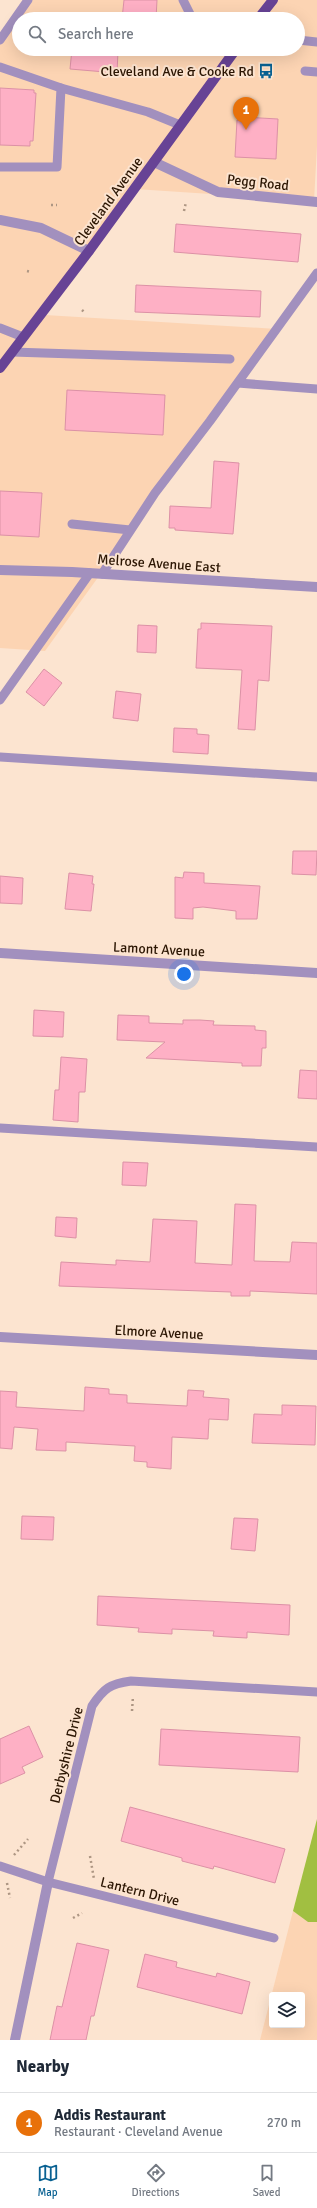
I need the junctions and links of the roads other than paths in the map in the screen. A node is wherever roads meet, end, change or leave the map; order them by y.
1 (28, 0) edge
2 (183, 0) edge
3 (273, 0) edge
4 (19, 12) edge
5 (189, 12) edge
6 (264, 12) edge
7 (12, 21) edge
8 (1, 36) edge
9 (305, 41) edge
10 (317, 42) edge
11 (231, 56) edge
12 (0, 67) edge
13 (305, 71) dead end
14 (317, 72) edge
15 (62, 88) junction
16 (180, 125) junction
17 (154, 162) junction
18 (0, 167) edge
19 (317, 202) edge
20 (0, 220) edge
21 (89, 251) junction
22 (317, 273) edge
23 (0, 328) edge
24 (23, 337) junction
25 (12, 352) junction
26 (230, 359) dead end
27 (0, 368) edge
28 (238, 383) junction
29 (317, 389) edge
30 (72, 524) dead end
31 (130, 530) junction
32 (0, 570) edge
33 (90, 573) junction
34 (102, 574) junction
35 (317, 587) edge
36 (0, 700) edge
37 (0, 757) edge
38 (317, 777) edge
39 (0, 953) edge
40 (317, 973) edge
41 (0, 1128) edge
42 (317, 1147) edge
43 (0, 1337) edge
44 (317, 1355) edge
45 (317, 1692) edge
46 (0, 1866) edge
47 (48, 1882) junction
48 (274, 1938) dead end
49 (15, 2040) edge

1 - 4 lane
2 - 5 lane
3 - 6 main road
7 - 8 lane
9 - 10 lane
11 - 16 main road, Cleveland Avenue
12 - 15 lane
13 - 14 lane
15 - 16 lane
15 - 18 lane
16 - 17 main road, Cleveland Avenue
17 - 19 street, Pegg Road
17 - 21 main road, Cleveland Avenue
20 - 21 street
21 - 24 main road, Cleveland Avenue
22 - 28 lane
23 - 24 lane
24 - 25 main road, Cleveland Avenue
25 - 26 lane
25 - 27 main road, Cleveland Avenue
28 - 29 lane
28 - 31 lane
30 - 31 lane
31 - 34 lane
32 - 33 street, Melrose Avenue East
33 - 34 street, Melrose Avenue East
33 - 36 lane
34 - 35 street, Melrose Avenue East
37 - 38 lane
39 - 40 street, Lamont Avenue
41 - 42 lane
43 - 44 street, Elmore Avenue
45 - 47 lane, Derbyshire Drive
46 - 47 lane, Lantern Drive
47 - 48 lane, Lantern Drive
47 - 49 street, Derbyshire Drive

